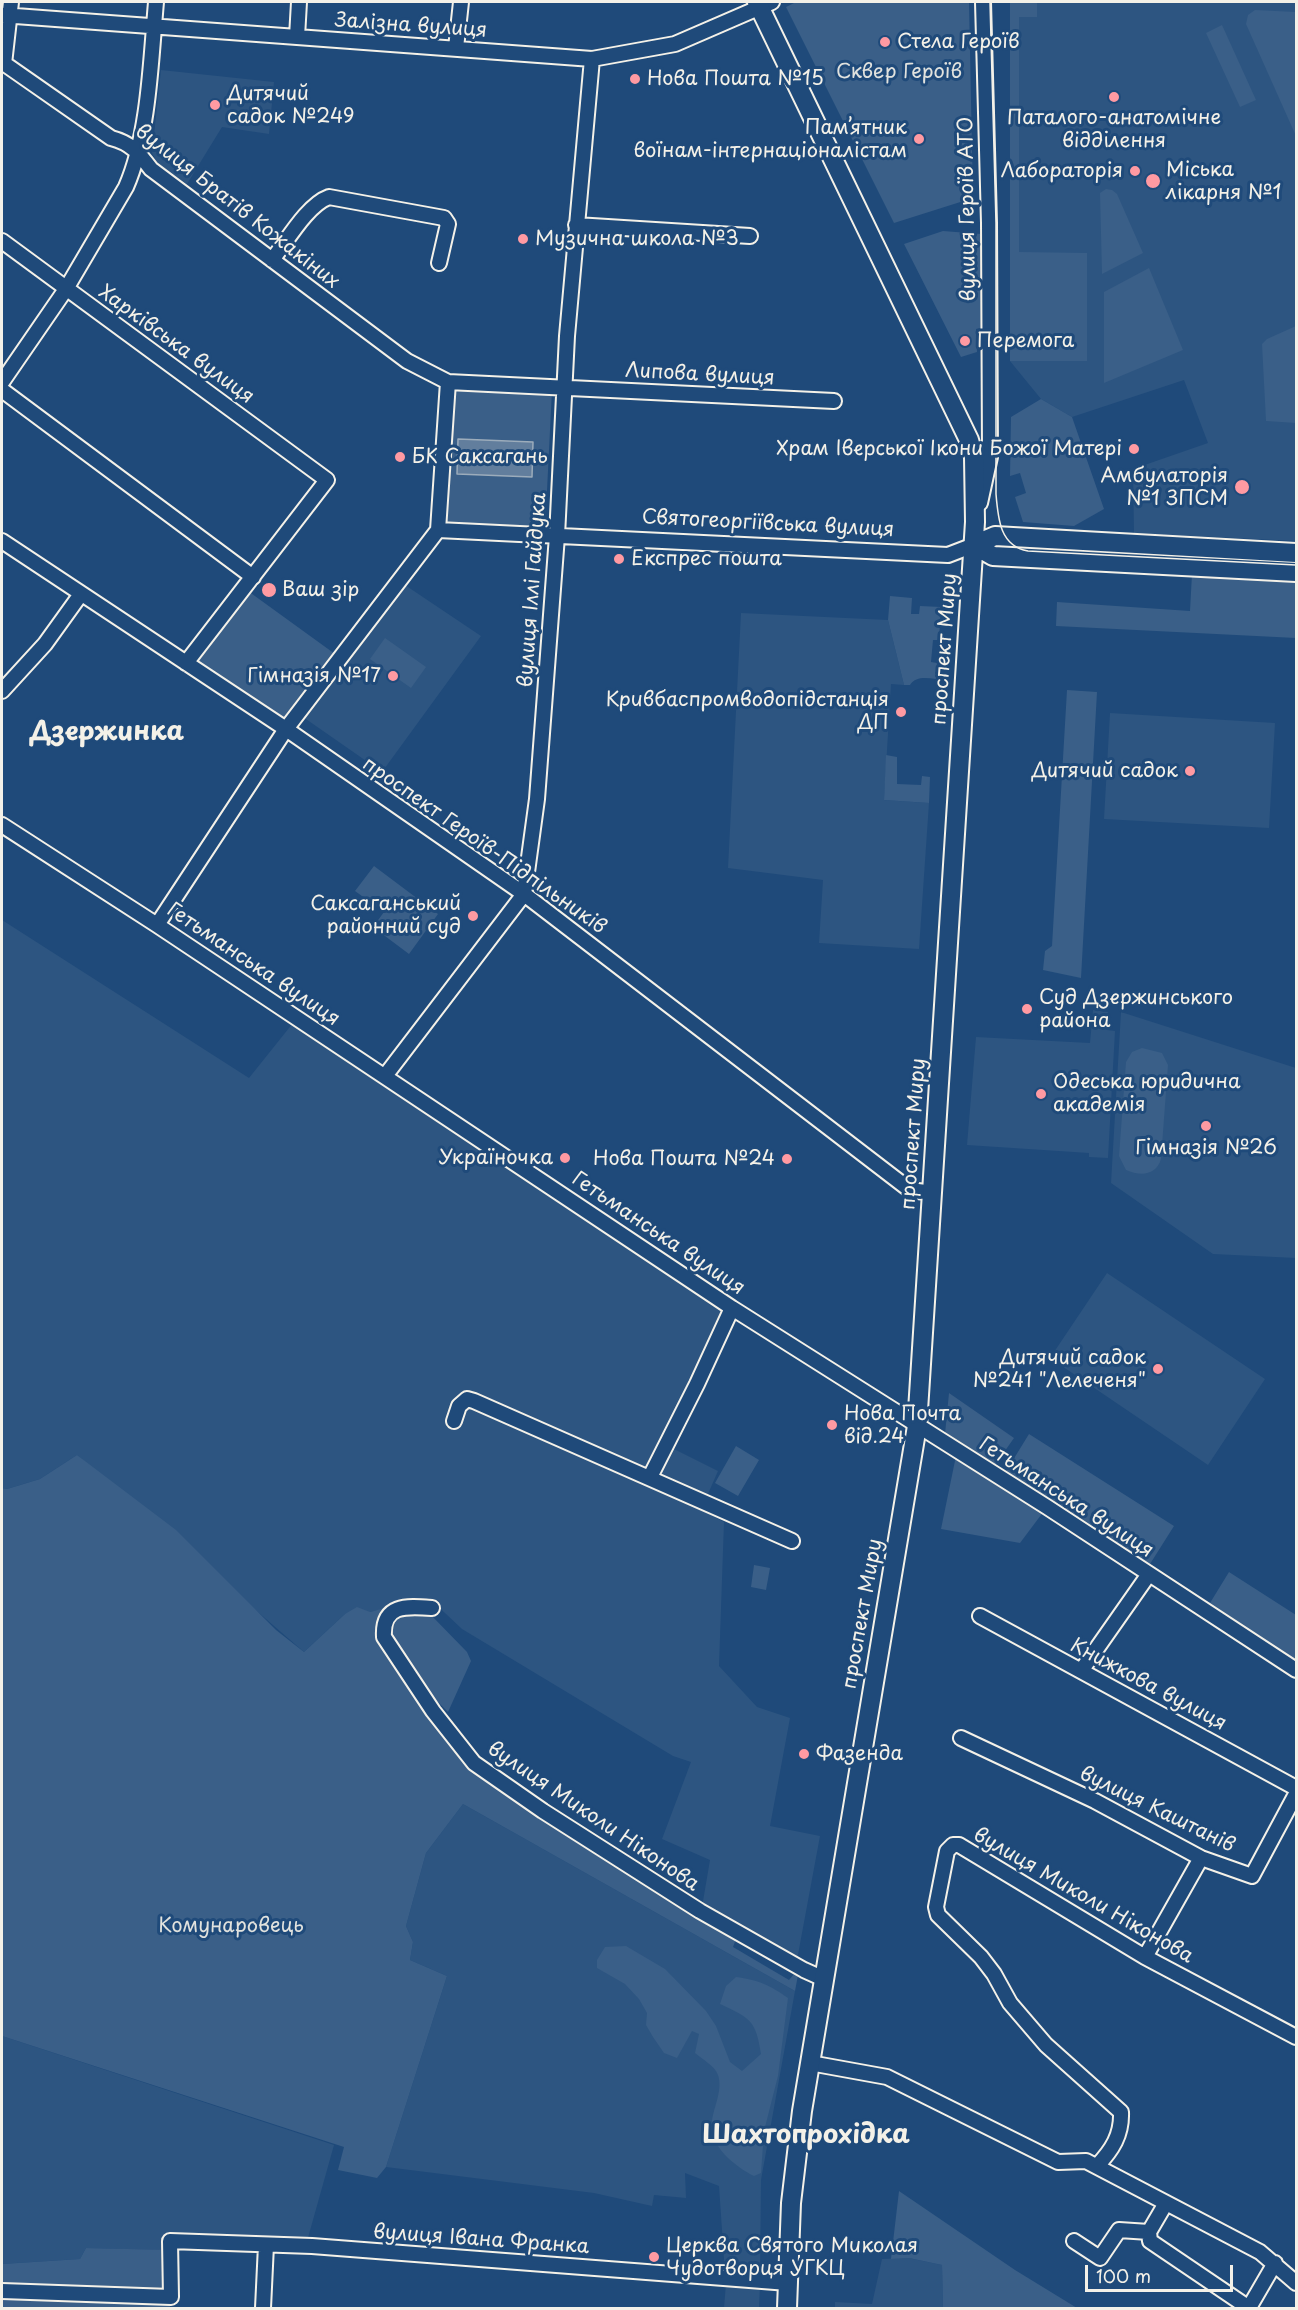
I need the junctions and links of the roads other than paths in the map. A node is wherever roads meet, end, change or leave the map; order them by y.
1 (11, 2) edge
2 (156, 2) edge
3 (299, 2) edge
4 (461, 2) edge
5 (983, 2) edge
6 (763, 4) edge
7 (6, 15) edge
8 (153, 26) junction
9 (297, 37) junction
10 (456, 48) junction
11 (592, 59) junction
12 (4, 68) edge
13 (138, 151) junction
14 (576, 225) junction
15 (750, 236) dead end
16 (2, 241) edge
17 (273, 261) junction
18 (439, 263) dead end
19 (66, 289) junction
20 (2, 382) edge
21 (448, 382) junction
22 (563, 388) junction
23 (2, 390) edge
24 (834, 401) dead end
25 (975, 522) junction
26 (438, 530) junction
27 (557, 536) junction
28 (2, 542) edge
29 (974, 545) junction
30 (1296, 553) edge
31 (1296, 572) edge
32 (253, 577) junction
33 (81, 594) junction
34 (186, 663) junction
35 (2, 691) edge
36 (286, 729) junction
37 (2, 825) edge
38 (524, 894) junction
39 (158, 925) junction
40 (386, 1076) junction
41 (933, 1193) junction
42 (732, 1308) junction
43 (454, 1421) dead end
44 (917, 1426) junction
45 (650, 1478) junction
46 (792, 1541) dead end
47 (1149, 1574) junction
48 (432, 1608) dead end
49 (980, 1616) dead end
50 (1296, 1670) edge
51 (1081, 1671) junction
52 (961, 1738) dead end
53 (1296, 1788) edge
54 (1296, 1794) edge
55 (1201, 1858) junction
56 (1145, 1957) junction
57 (824, 1979) junction
58 (1296, 2037) edge
59 (810, 2063) junction
60 (1097, 2166) junction
61 (1166, 2203) junction
62 (1149, 2232) junction
63 (1074, 2241) dead end
64 (266, 2244) junction
65 (1275, 2263) junction
66 (788, 2283) junction
67 (1296, 2283) edge
68 (2, 2291) edge
69 (263, 2308) edge
70 (787, 2308) edge

1 - 7 street
2 - 8 street
3 - 9 street
4 - 10 street
5 - 25 street, вулиця Героїв АТО
6 - 11 street, Залізна вулиця
6 - 25 main road, проспект Миру
7 - 8 street, Залізна вулиця
7 - 12 street
8 - 9 street, Залізна вулиця
8 - 13 street
9 - 10 street, Залізна вулиця
10 - 11 street, Залізна вулиця
11 - 14 street, вулиця Іллі Гайдука
12 - 13 street, вулиця Братів Кожакіних
13 - 17 street, вулиця Братів Кожакіних
13 - 19 street
14 - 15 street
14 - 22 street, вулиця Іллі Гайдука
16 - 19 street, Харківська вулиця
17 - 18 street
17 - 21 street, вулиця Братів Кожакіних
19 - 20 street
19 - 32 street, Харківська вулиця
21 - 22 street, Липова вулиця
21 - 26 street
22 - 24 street, Липова вулиця
22 - 27 street, вулиця Іллі Гайдука
23 - 32 street
25 - 29 main road, проспект Миру
26 - 27 street, Святогеоргіївська вулиця
26 - 36 street
27 - 29 street, Святогеоргіївська вулиця
27 - 38 street, вулиця Іллі Гайдука
28 - 33 street, проспект Героїв-Підпільників
29 - 30 main road, Святогеоргіївська вулиця
29 - 31 main road
29 - 41 main road, проспект Миру
32 - 34 street
33 - 34 street, проспект Героїв-Підпільників
33 - 35 street
34 - 36 street, проспект Героїв-Підпільників
36 - 38 street, проспект Героїв-Підпільників
36 - 39 street
37 - 39 street, Гетьманська вулиця
38 - 40 street, вулиця Іллі Гайдука
38 - 41 street, проспект Героїв-Підпільників
39 - 40 street, Гетьманська вулиця
40 - 42 street, Гетьманська вулиця
41 - 44 main road, проспект Миру
42 - 44 street, Гетьманська вулиця
42 - 45 street
43 - 45 street
44 - 47 street, Гетьманська вулиця
44 - 57 main road, проспект Миру
45 - 46 street
47 - 50 street, Гетьманська вулиця
47 - 51 street
48 - 57 street, вулиця Миколи Ніконова
49 - 51 street, Книжкова вулиця
51 - 53 street, Книжкова вулиця
52 - 55 street, вулиця Каштанів
54 - 55 street, вулиця Каштанів
55 - 56 street
56 - 58 street, вулиця Миколи Ніконова
56 - 60 street, вулиця Миколи Ніконова
57 - 59 main road, проспект Миру
59 - 60 street
59 - 66 main road, проспект Миру
60 - 61 street
61 - 62 street
61 - 65 street
62 - 63 street
62 - 65 street
64 - 66 street, вулиця Івана Франка
64 - 68 street, вулиця Івана Франка
64 - 69 street
65 - 67 street
66 - 70 main road, проспект Миру

